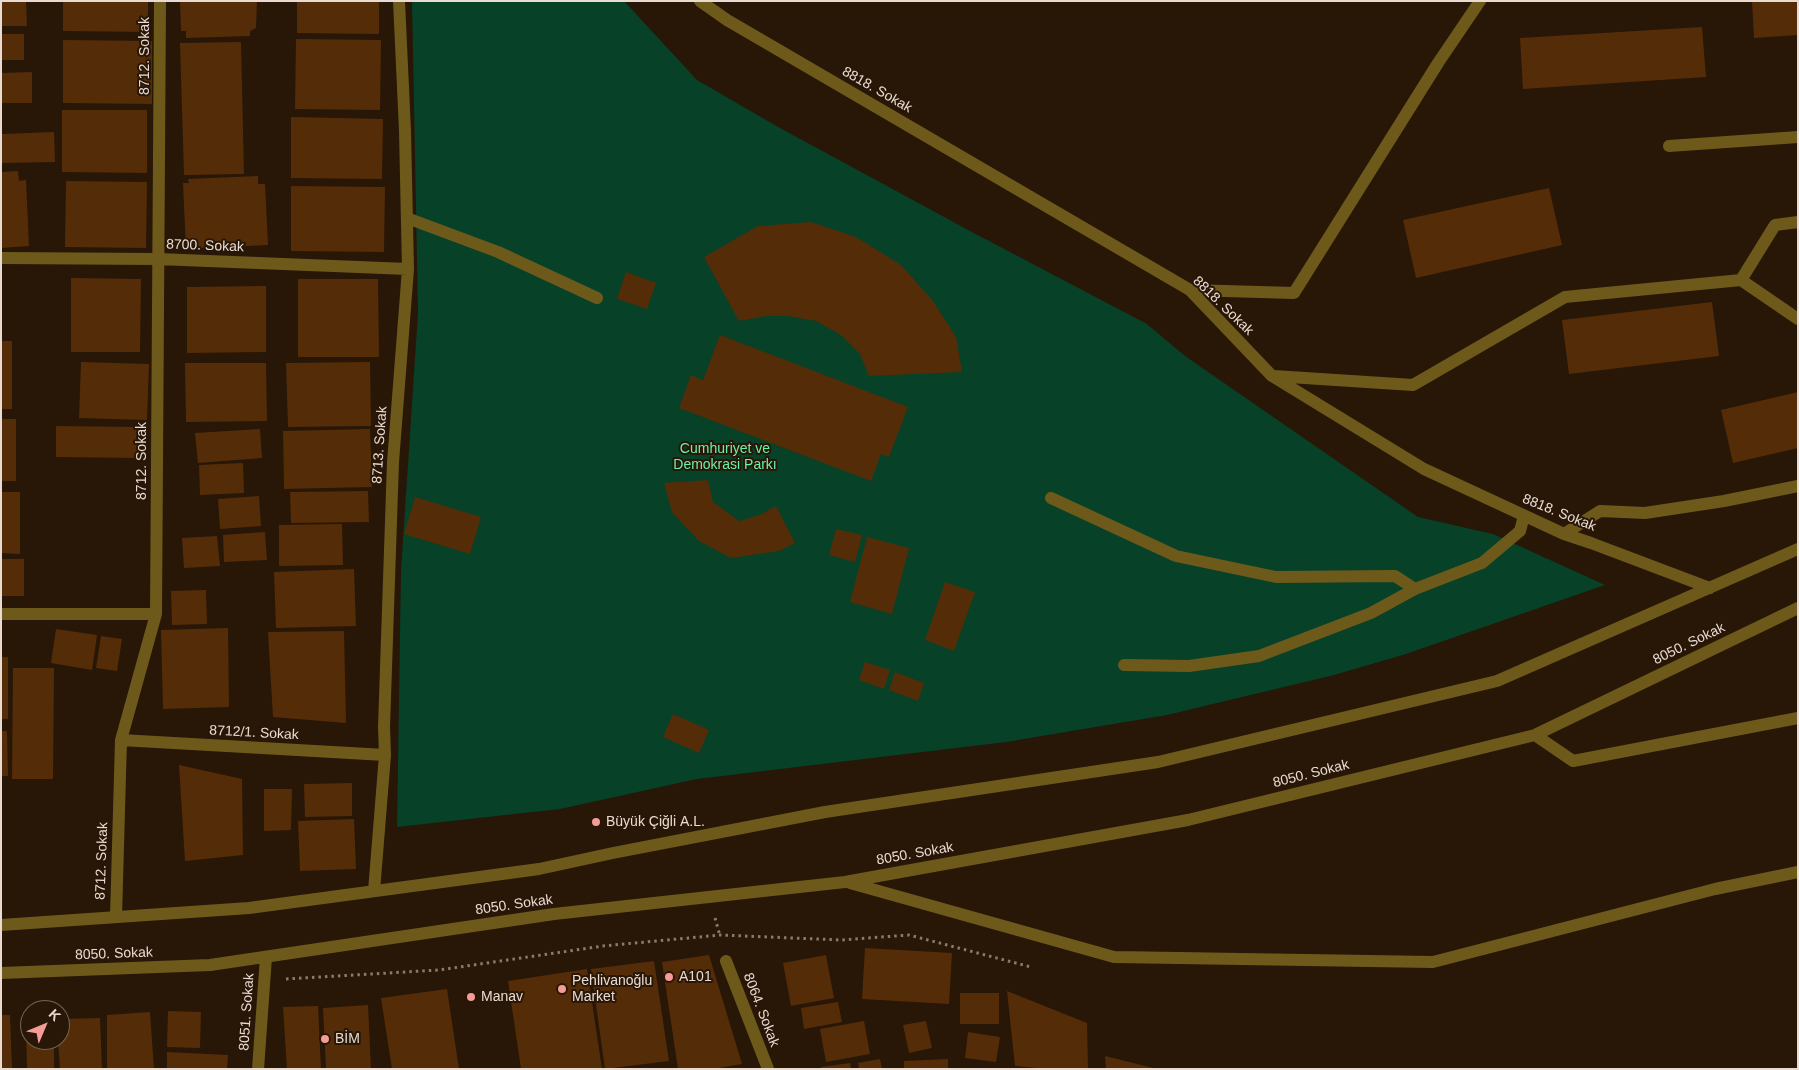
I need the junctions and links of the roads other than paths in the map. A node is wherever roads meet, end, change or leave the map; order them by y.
1 (160, 1) edge
2 (399, 1) edge
3 (700, 1) edge
4 (1480, 1) edge
5 (1798, 137) edge
6 (1670, 146) dead end
7 (407, 218) junction
8 (1798, 222) edge
9 (1, 258) edge
10 (158, 259) junction
11 (408, 269) junction
12 (1741, 280) junction
13 (1190, 290) junction
14 (597, 298) dead end
15 (1798, 320) edge
16 (1272, 376) junction
17 (1798, 486) edge
18 (1051, 498) dead end
19 (1524, 516) junction
20 (1564, 534) junction
21 (1798, 550) edge
22 (1710, 588) junction
23 (1415, 589) junction
24 (1798, 608) edge
25 (1, 614) edge
26 (156, 614) junction
27 (1124, 665) dead end
28 (1798, 718) edge
29 (1535, 735) junction
30 (121, 740) junction
31 (385, 755) junction
32 (1798, 872) edge
33 (845, 882) junction
34 (374, 891) junction
35 (116, 917) junction
36 (1, 925) edge
37 (266, 957) junction
38 (726, 961) road end
39 (1, 973) edge
40 (258, 1069) edge
41 (768, 1069) edge

1 - 10 street, 8712. Sokak
2 - 7 street, 8713. Sokak
3 - 13 street, 8818. Sokak
4 - 13 street
5 - 6 street
7 - 11 street, 8713. Sokak
7 - 14 street
8 - 12 street
9 - 10 street, 8700. Sokak
10 - 11 street, 8700. Sokak
10 - 26 street, 8712. Sokak
11 - 31 street, 8713. Sokak
12 - 15 street
12 - 16 street
13 - 16 street, 8818. Sokak
16 - 19 street, 8818. Sokak
17 - 20 street
18 - 23 street
19 - 20 street, 8818. Sokak
19 - 23 street
20 - 22 street, 8818. Sokak
21 - 22 street
22 - 34 street
23 - 27 street
24 - 29 street, 8050. Sokak
25 - 26 street
26 - 30 street, 8712. Sokak
28 - 29 street
29 - 33 street, 8050. Sokak
30 - 31 street, 8712/1. Sokak
30 - 35 street, 8712. Sokak
31 - 34 street, 8713. Sokak
32 - 33 street
33 - 37 street, 8050. Sokak
34 - 35 street
35 - 36 street
37 - 39 street, 8050. Sokak
37 - 40 street, 8051. Sokak
38 - 41 street, 8064. Sokak

